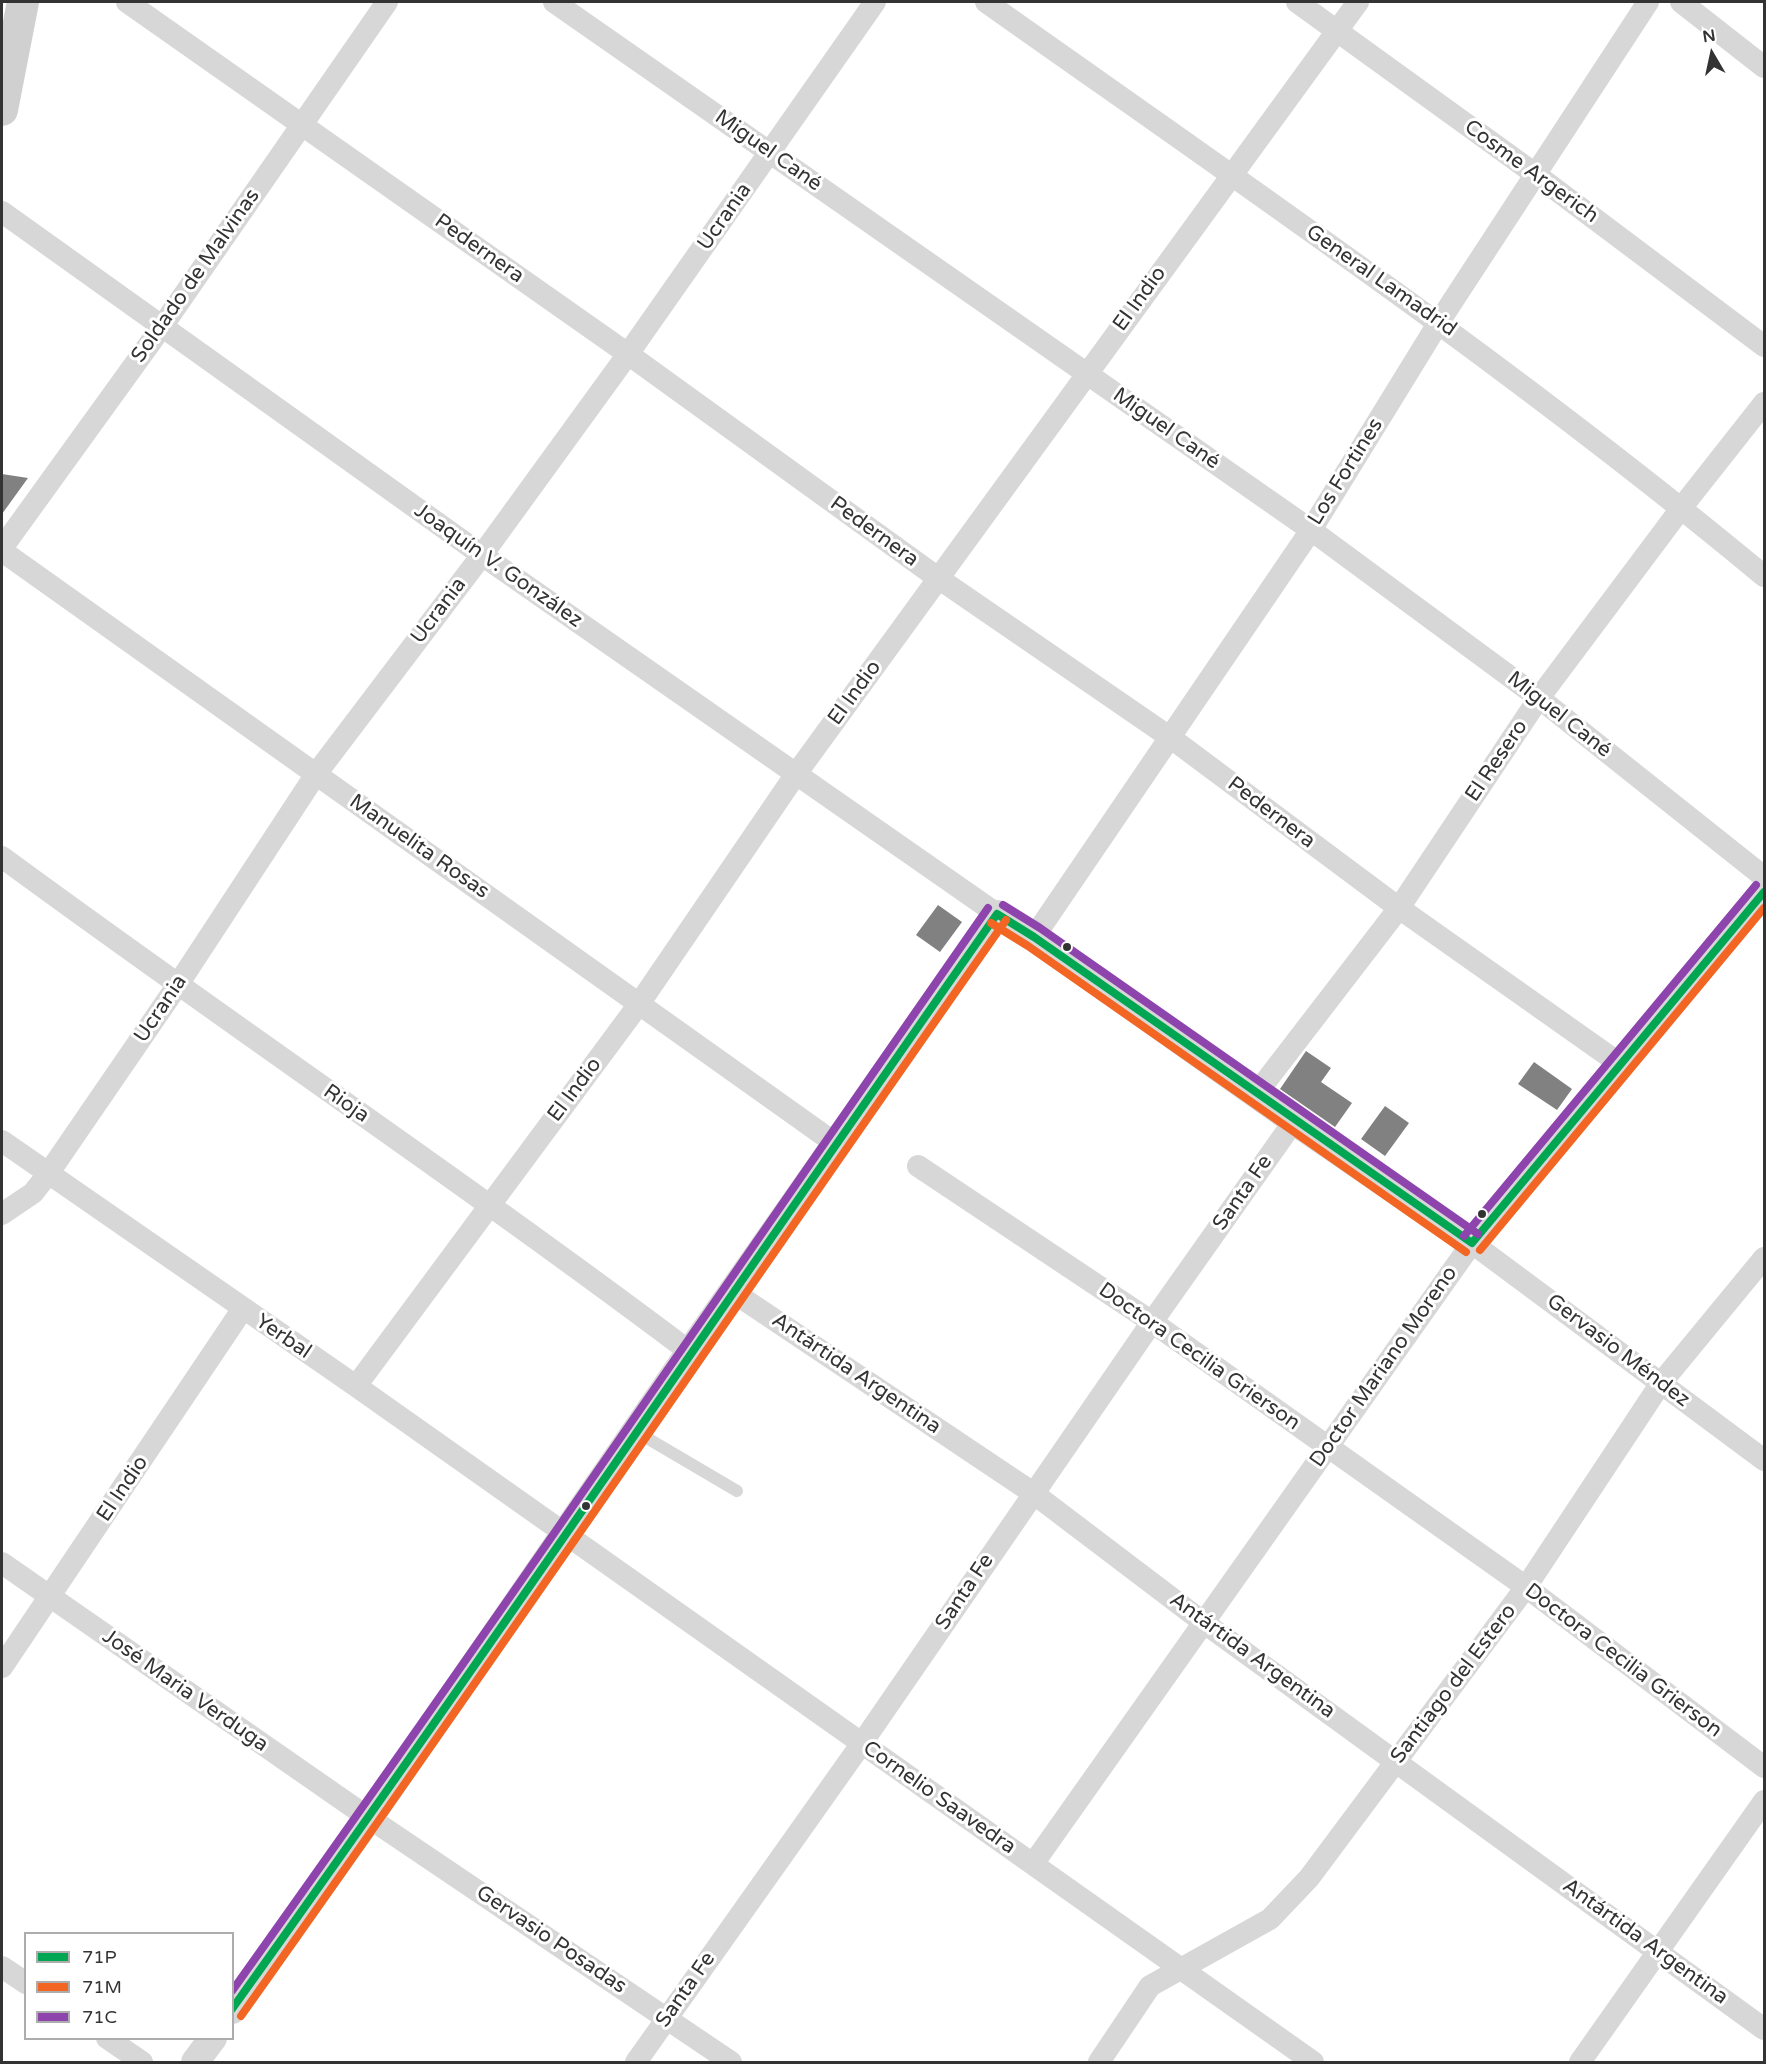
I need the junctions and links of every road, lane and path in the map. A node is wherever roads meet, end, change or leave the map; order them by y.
1 (23, 2) edge
2 (128, 2) edge
3 (387, 2) edge
4 (554, 2) edge
5 (875, 2) edge
6 (986, 2) edge
7 (1297, 2) edge
8 (1358, 2) edge
9 (1648, 2) edge
10 (1681, 2) edge
11 (1336, 31) junction
12 (1764, 67) edge
13 (2, 110) edge
14 (301, 124) junction
15 (770, 152) junction
16 (1535, 174) junction
17 (1230, 175) junction
18 (2, 212) edge
19 (1439, 322) junction
20 (161, 328) junction
21 (1764, 346) edge
22 (628, 354) junction
23 (1086, 374) junction
24 (1764, 403) edge
25 (1682, 507) junction
26 (1311, 530) junction
27 (2, 550) edge
28 (482, 555) junction
29 (1764, 576) edge
30 (938, 578) junction
31 (1539, 698) junction
32 (1171, 738) junction
33 (316, 774) junction
34 (796, 774) junction
35 (2, 857) edge
36 (1764, 877) edge
37 (1764, 892) edge
38 (1399, 908) junction
39 (997, 914) junction
40 (1034, 937) junction
41 (177, 986) junction
42 (639, 1004) junction
43 (1620, 1064) junction
44 (1256, 1094) junction
45 (1294, 1121) junction
46 (2, 1141) edge
47 (836, 1144) junction
48 (918, 1166) dead end
49 (48, 1174) junction
50 (489, 1206) junction
51 (2, 1214) edge
52 (1472, 1243) junction
53 (1764, 1258) edge
54 (733, 1292) junction
55 (242, 1310) junction
56 (1152, 1322) junction
57 (690, 1352) junction
58 (1661, 1383) junction
59 (356, 1386) junction
60 (635, 1431) junction
61 (1327, 1448) junction
62 (1764, 1460) edge
63 (737, 1491) dead end
64 (1033, 1493) junction
65 (564, 1535) junction
66 (2, 1563) edge
67 (1526, 1587) junction
68 (50, 1598) junction
69 (1203, 1622) junction
70 (2, 1667) edge
71 (862, 1743) junction
72 (1396, 1762) junction
73 (1764, 1767) edge
74 (1764, 1801) edge
75 (369, 1818) junction
76 (1033, 1864) junction
77 (1659, 1952) junction
78 (2, 1966) edge
79 (1182, 1969) junction
80 (24, 1982) edge
81 (234, 2007) edge
82 (667, 2017) junction
83 (1764, 2029) edge
84 (110, 2040) edge
85 (212, 2040) edge
86 (142, 2062) edge
87 (195, 2062) edge
88 (636, 2062) edge
89 (731, 2062) edge
90 (1099, 2062) edge
91 (1313, 2062) edge
92 (1580, 2062) edge

1 - 13 main road
2 - 14 street, Pedernera
3 - 14 street, Soldado de Malvinas
4 - 15 street, Miguel Cané
5 - 15 street, Ucrania
6 - 17 street, General Lamadrid
7 - 11 street, Cosme Argerich
8 - 11 street, El Indio
9 - 16 street, Los Fortines
10 - 12 street
11 - 16 street, Cosme Argerich
11 - 17 street, El Indio
14 - 20 street, Soldado de Malvinas
14 - 22 street, Pedernera
15 - 22 street, Ucrania
15 - 23 street, Miguel Cané
16 - 19 street, Los Fortines
16 - 21 street, Cosme Argerich
17 - 19 street, General Lamadrid
17 - 23 street, El Indio
18 - 20 street, Joaquín V. González
19 - 25 street, General Lamadrid
19 - 26 street, Los Fortines
20 - 27 street, Soldado de Malvinas
20 - 28 street, Joaquín V. González
22 - 28 street, Ucrania
22 - 30 street, Pedernera
23 - 26 street, Miguel Cané
23 - 30 street, El Indio
24 - 25 street, El Resero
25 - 29 street, General Lamadrid
25 - 31 street, El Resero
26 - 31 street, Miguel Cané
26 - 32 street, Los Fortines
27 - 33 street, Manuelita Rosas
28 - 33 street, Ucrania
28 - 34 street, Joaquín V. González
30 - 32 street, Pedernera
30 - 34 street, El Indio
31 - 36 street, Miguel Cané
31 - 38 street, El Resero
32 - 38 street, Pedernera
32 - 40 street, Los Fortines
33 - 41 street, Ucrania
33 - 42 street, Manuelita Rosas
34 - 39 street, Joaquín V. González
34 - 42 street, El Indio
35 - 41 street, Rioja
37 - 43 street, Doctor Mariano Moreno
38 - 43 street, Pedernera
38 - 44 street, El Resero
39 - 40 street
39 - 47 street
40 - 44 street
41 - 49 street, Ucrania
41 - 50 street, Rioja
42 - 47 street, Manuelita Rosas
42 - 50 street, El Indio
43 - 52 street, Doctor Mariano Moreno
44 - 45 street
45 - 52 street
45 - 56 street, Santa Fe
46 - 49 street, Yerbal
47 - 54 street
48 - 56 street, Doctora Cecilia Grierson
49 - 51 street, Ucrania
49 - 55 street, Yerbal
50 - 57 street, Rioja
50 - 59 street, El Indio
52 - 58 street, Gervasio Méndez
52 - 61 street, Doctor Mariano Moreno
53 - 58 street, Santiago del Estero
54 - 57 street
54 - 64 street, Antártida Argentina
55 - 59 street, Yerbal
55 - 68 street, El Indio
56 - 61 street, Doctora Cecilia Grierson
56 - 64 street, Santa Fe
57 - 60 street
58 - 62 street, Gervasio Méndez
58 - 67 street, Santiago del Estero
59 - 65 street, Yerbal
60 - 63 lane
60 - 65 street
61 - 67 street, Doctora Cecilia Grierson
61 - 69 street, Doctor Mariano Moreno
64 - 69 street, Antártida Argentina
64 - 71 street, Santa Fe
65 - 71 street, Cornelio Saavedra
65 - 75 street
66 - 68 street, José Maria Verduga
67 - 72 street, Santiago del Estero
67 - 73 street, Doctora Cecilia Grierson
68 - 70 street, El Indio
68 - 75 street, José Maria Verduga
69 - 72 street, Antártida Argentina
69 - 76 street, Doctor Mariano Moreno
71 - 76 street, Cornelio Saavedra
71 - 82 street, Santa Fe
72 - 77 street, Antártida Argentina
72 - 79 street, Santiago del Estero
74 - 77 street
75 - 81 street
75 - 82 street, Gervasio Posadas
76 - 79 street, Cornelio Saavedra
77 - 83 street, Antártida Argentina
77 - 92 street
78 - 80 street
79 - 90 street, Santiago del Estero
79 - 91 street, Cornelio Saavedra
82 - 88 street, Santa Fe
82 - 89 street, Gervasio Posadas
84 - 86 street
85 - 87 street

